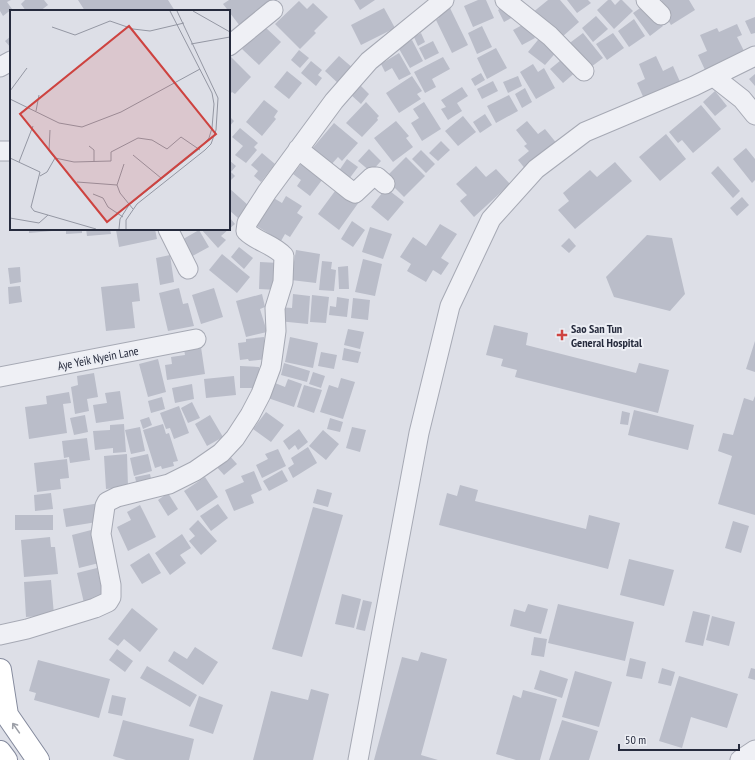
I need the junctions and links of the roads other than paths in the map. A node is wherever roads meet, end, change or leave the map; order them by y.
1 (444, 0) edge
2 (505, 0) edge
3 (646, 0) edge
4 (273, 10) dead end
5 (661, 16) dead end
6 (230, 45) edge
7 (755, 56) edge
8 (10, 62) edge
9 (0, 67) edge
10 (584, 71) dead end
11 (714, 77) junction
12 (755, 115) edge
13 (298, 149) junction
14 (385, 184) dead end
15 (168, 230) edge
16 (188, 269) dead end
17 (196, 339) dead end
18 (0, 377) edge
19 (0, 635) edge
20 (0, 670) edge
21 (755, 750) edge
22 (0, 752) edge
23 (6, 760) edge
24 (38, 760) edge
25 (358, 760) edge
26 (740, 760) edge

1 - 13 street
2 - 10 street
3 - 5 street
4 - 6 street
7 - 11 street
8 - 9 street
11 - 12 street
11 - 25 street
13 - 14 street
13 - 19 street
15 - 16 street
17 - 18 street, Aye Yeik Nyein Lane
24 -> 20 highway
21 - 26 street
22 - 23 highway

